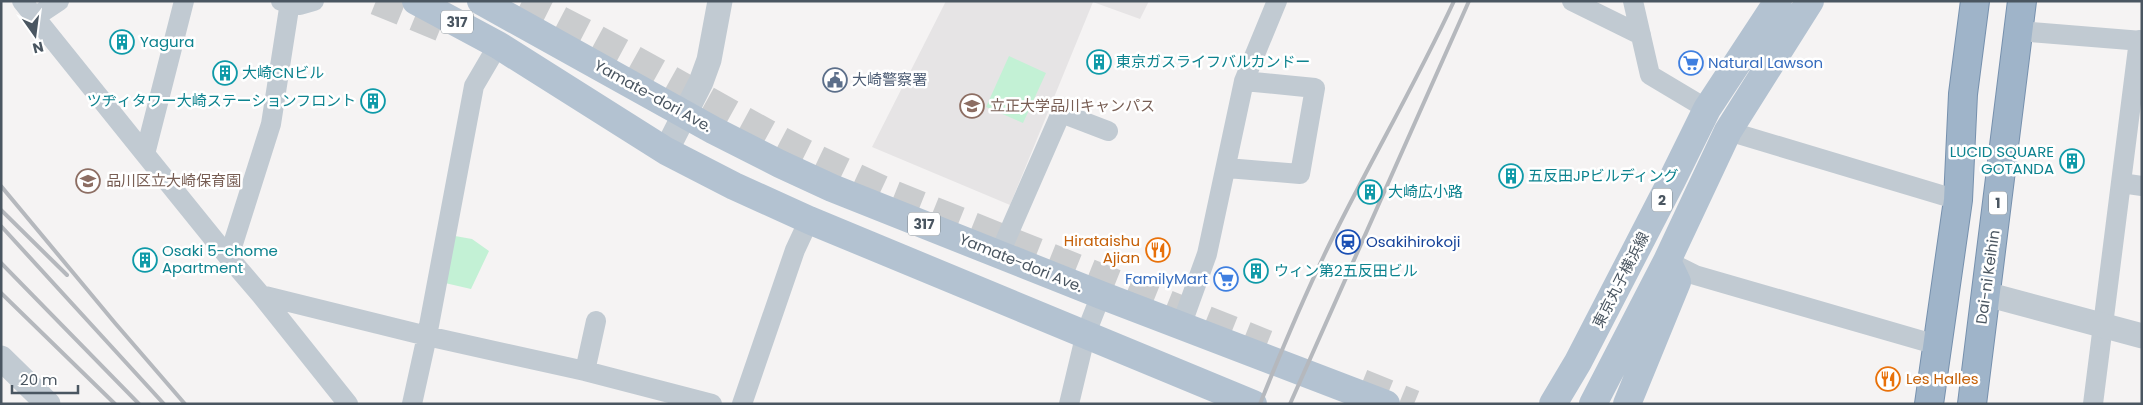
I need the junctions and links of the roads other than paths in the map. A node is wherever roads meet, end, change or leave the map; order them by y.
1 (22, 1) edge
2 (59, 1) edge
3 (184, 1) edge
4 (314, 1) edge
5 (416, 1) edge
6 (481, 1) edge
7 (720, 1) edge
8 (1277, 1) edge
9 (1572, 1) edge
10 (1633, 1) edge
11 (1778, 1) edge
12 (1810, 1) edge
13 (1975, 1) edge
14 (2022, 1) edge
15 (285, 2) edge
16 (35, 18) junction
17 (2018, 31) junction
18 (1641, 35) junction
19 (2140, 41) edge
20 (498, 45) junction
21 (1244, 81) junction
22 (1706, 109) junction
23 (685, 115) junction
24 (1728, 130) junction
25 (1108, 131) dead end
26 (666, 151) junction
27 (146, 154) junction
28 (1227, 168) junction
29 (2121, 183) junction
30 (2142, 186) edge
31 (1958, 200) junction
32 (809, 220) junction
33 (225, 253) junction
34 (999, 255) junction
35 (1667, 261) junction
36 (1986, 294) junction
37 (261, 295) junction
38 (1101, 295) junction
39 (596, 320) dead end
40 (2102, 325) junction
41 (1181, 326) junction
42 (1086, 333) junction
43 (427, 336) junction
44 (2142, 336) edge
45 (1937, 345) junction
46 (1, 358) edge
47 (585, 371) junction
48 (1244, 402) edge
49 (48, 404) edge
50 (348, 404) edge
51 (412, 404) edge
52 (712, 404) edge
53 (742, 404) edge
54 (1069, 404) edge
55 (1386, 404) edge
56 (1554, 404) edge
57 (1593, 404) edge
58 (1628, 404) edge
59 (1929, 404) edge
60 (1972, 404) edge
61 (2093, 404) edge

1 - 16 street
2 - 16 street
3 - 27 street
4 - 15 street
5 - 20 main road, 317
6 - 23 main road, Yamate-dori Ave. / 317
7 - 23 street
8 - 21 street
9 - 18 street
10 - 18 street
11 - 22 main road, 東京丸子横浜線 / 2
12 - 24 main road, 2
13 - 31 highway
14 - 17 highway, Dai-ni Keihin / 1
15 - 33 street
16 - 27 street
17 - 19 street
17 - 36 highway, Dai-ni Keihin / 1
18 - 22 street
19 - 29 street
20 - 26 main road, 317
20 - 43 street
21 - 28 street
21 - 28 street
22 - 56 main road, 東京丸子横浜線 / 2
23 - 26 street
23 - 34 main road, Yamate-dori Ave. / 317
24 - 31 street
24 - 35 main road, 2
25 - 34 street
26 - 32 main road, 317
27 - 33 street
28 - 41 street
29 - 30 street
29 - 40 street
31 - 45 highway
32 - 42 main road, 317
32 - 53 street
33 - 37 street
34 - 38 main road, Yamate-dori Ave. / 317
35 - 45 street
35 - 57 main road, 2
35 - 58 main road
36 - 40 street
36 - 60 highway, Dai-ni Keihin / 1
37 - 43 street
37 - 50 street
38 - 41 main road, Yamate-dori Ave. / 317
38 - 42 street
39 - 47 street
40 - 44 street
40 - 61 street
41 - 55 main road, Yamate-dori Ave. / 317
42 - 48 main road, 317
42 - 54 street
43 - 47 street
43 - 51 street
45 - 59 highway
46 - 49 street
47 - 52 street

